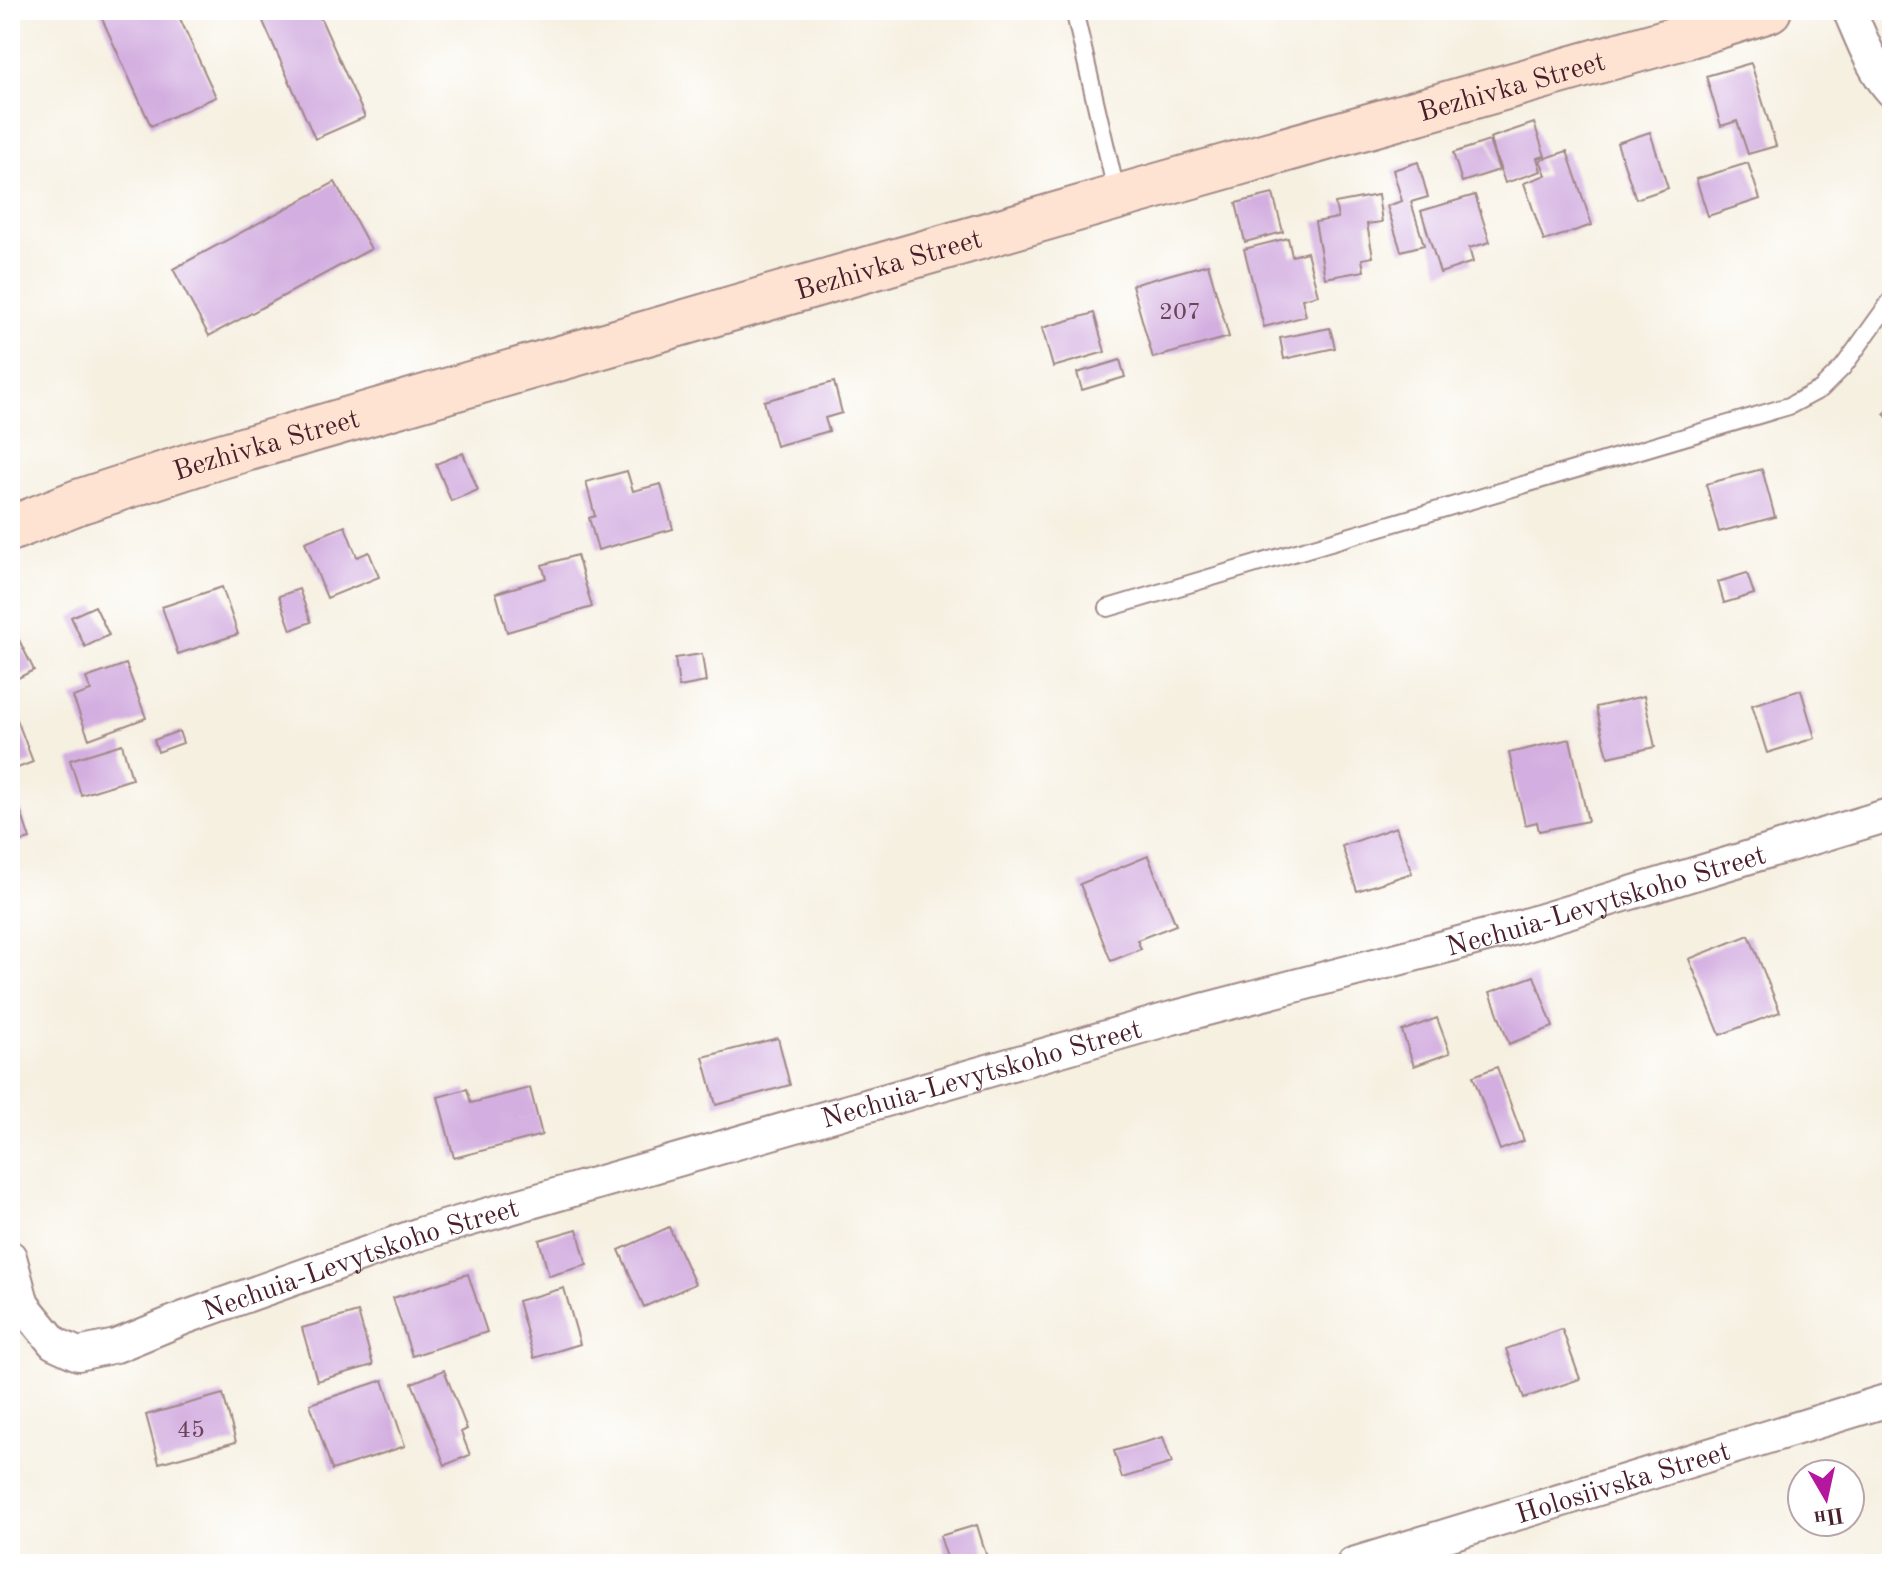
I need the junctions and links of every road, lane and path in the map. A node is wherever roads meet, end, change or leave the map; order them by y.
1 (1074, 10) edge
2 (1769, 10) edge
3 (1849, 10) edge
4 (1684, 23) edge
5 (1892, 91) edge
6 (1118, 197) junction
7 (1892, 299) edge
8 (10, 529) edge
9 (1108, 608) dead end
10 (1892, 814) edge
11 (10, 1257) edge
12 (1892, 1399) edge
13 (1353, 1564) edge

1 - 6 lane
2 - 4 main road, Bezhivka Street
3 - 5 street
4 - 6 main road, Bezhivka Street
6 - 8 main road, Bezhivka Street
7 - 9 lane
10 - 11 street, Nechuia-Levytskoho Street
12 - 13 street, Holosiivska Street

